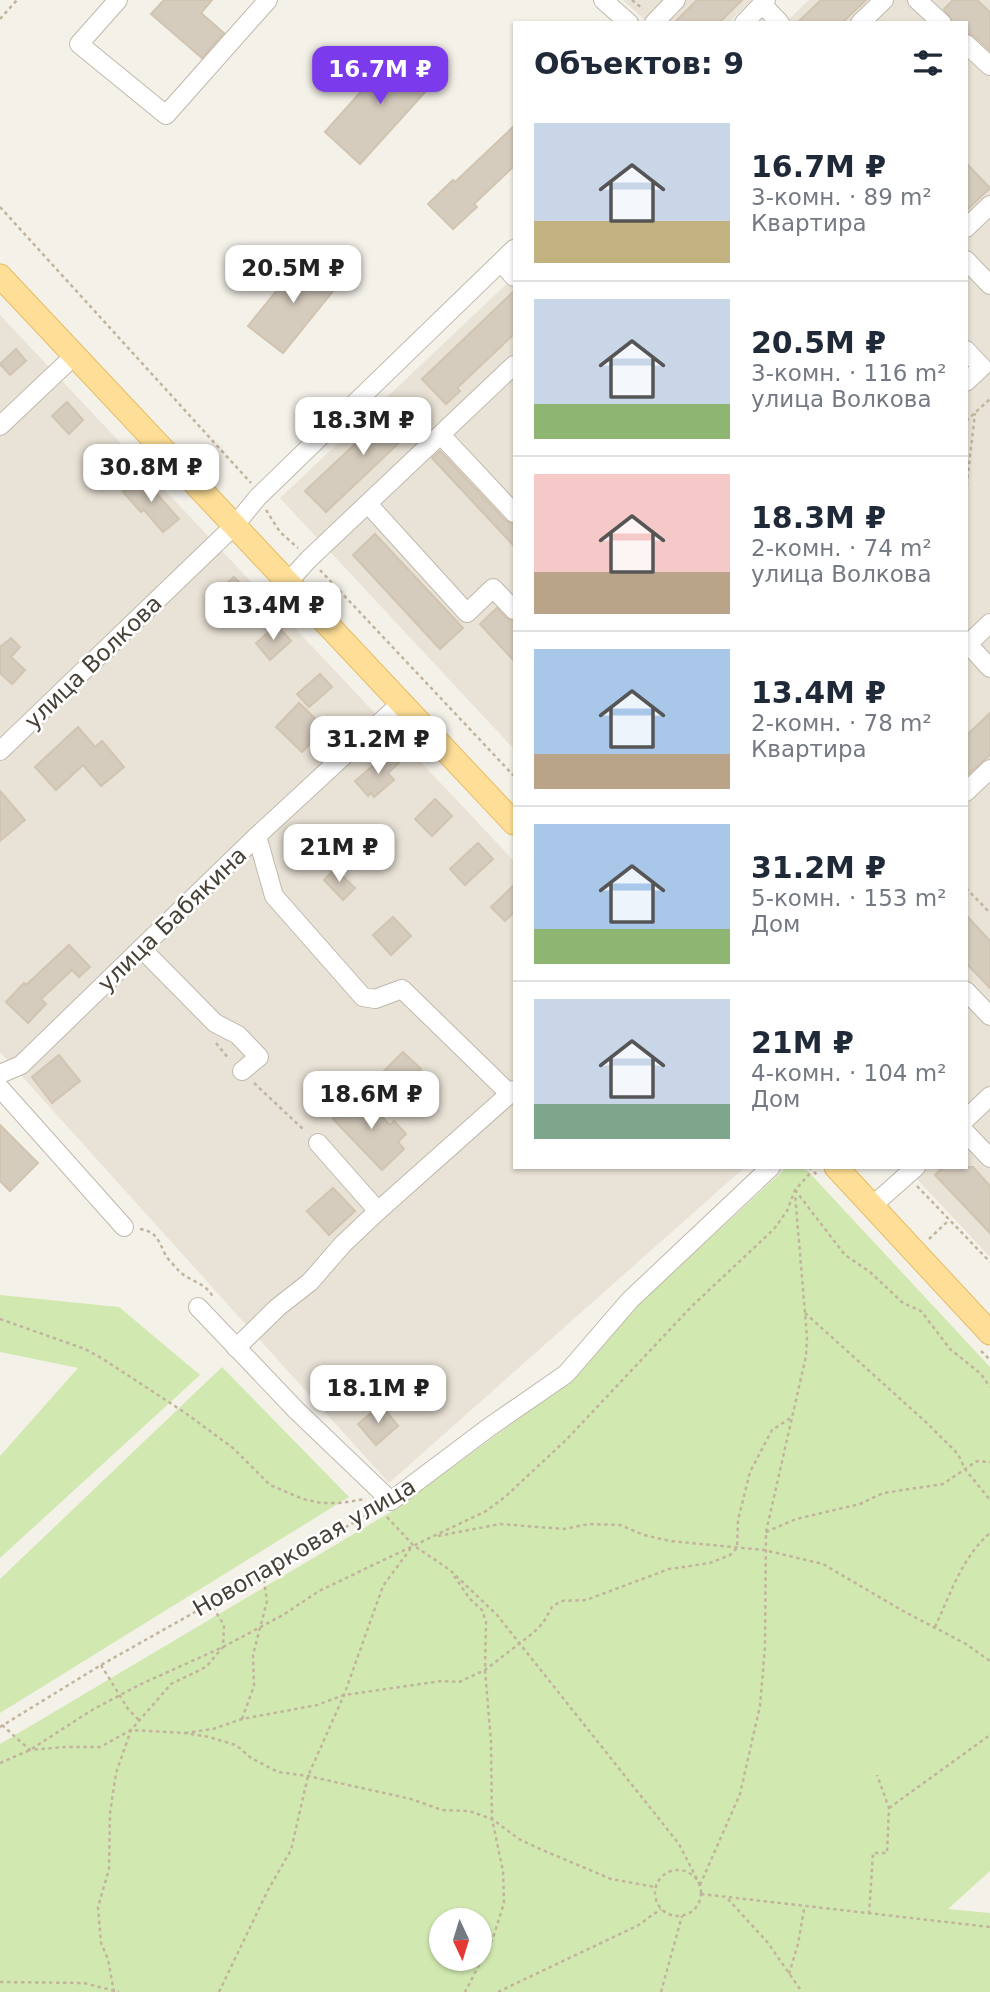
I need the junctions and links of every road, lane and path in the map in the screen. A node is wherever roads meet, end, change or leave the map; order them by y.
1 (17, 0) edge
2 (118, 0) edge
3 (268, 0) edge
4 (603, 0) edge
5 (676, 0) edge
6 (884, 0) edge
7 (917, 0) edge
8 (764, 2) edge
9 (0, 19) edge
10 (627, 21) edge
11 (655, 21) edge
12 (746, 21) edge
13 (778, 21) edge
14 (862, 21) edge
15 (940, 21) edge
16 (968, 46) edge
17 (990, 66) edge
18 (990, 205) edge
19 (968, 226) edge
20 (513, 250) edge
21 (501, 262) junction
22 (968, 262) edge
23 (0, 276) edge
24 (513, 276) edge
25 (990, 285) edge
26 (968, 352) edge
27 (75, 355) junction
28 (513, 366) edge
29 (968, 380) edge
30 (990, 399) edge
31 (975, 413) junction
32 (968, 419) edge
33 (0, 426) edge
34 (441, 435) junction
35 (968, 474) edge
36 (368, 504) junction
37 (513, 512) edge
38 (235, 525) junction
39 (287, 583) junction
40 (513, 609) edge
41 (990, 623) edge
42 (968, 642) edge
43 (968, 644) edge
44 (990, 668) edge
45 (402, 702) junction
46 (0, 751) edge
47 (990, 769) edge
48 (968, 790) edge
49 (513, 821) edge
50 (257, 836) junction
51 (968, 890) edge
52 (990, 913) edge
53 (142, 949) junction
54 (968, 993) edge
55 (990, 1016) edge
56 (215, 1023) junction
57 (242, 1072) junction
58 (0, 1074) edge
59 (0, 1088) edge
60 (512, 1092) edge
61 (990, 1097) edge
62 (968, 1117) edge
63 (968, 1135) edge
64 (318, 1143) joint
65 (990, 1158) edge
66 (769, 1169) edge
67 (838, 1169) edge
68 (812, 1171) dead end
69 (911, 1171) edge
70 (795, 1190) junction
71 (872, 1206) junction
72 (378, 1211) junction
73 (124, 1227) joint
74 (990, 1262) edge
75 (198, 1307) dead end
76 (805, 1313) junction
77 (0, 1319) edge
78 (211, 1321) junction
79 (990, 1333) edge
80 (236, 1348) junction
81 (990, 1387) edge
82 (792, 1417) junction
83 (990, 1462) edge
84 (965, 1469) junction
85 (990, 1500) edge
86 (386, 1503) junction
87 (766, 1532) junction
88 (990, 1533) edge
89 (433, 1537) junction
90 (413, 1545) junction
91 (737, 1548) junction
92 (764, 1550) junction
93 (450, 1570) junction
94 (263, 1574) junction
95 (210, 1602) junction
96 (258, 1627) junction
97 (935, 1628) junction
98 (520, 1643) junction
99 (223, 1647) junction
100 (990, 1661) edge
101 (101, 1665) junction
102 (485, 1670) junction
103 (344, 1695) junction
104 (120, 1696) junction
105 (242, 1719) junction
106 (139, 1721) junction
107 (1, 1726) edge
108 (131, 1730) junction
109 (185, 1733) junction
110 (990, 1735) edge
111 (30, 1750) junction
112 (0, 1763) edge
113 (877, 1774) dead end
114 (307, 1776) junction
115 (889, 1808) junction
116 (492, 1819) junction
117 (700, 1885) junction
118 (655, 1887) junction
119 (701, 1894) junction
120 (727, 1898) junction
121 (804, 1908) junction
122 (661, 1909) junction
123 (869, 1914) junction
124 (682, 1916) junction
125 (990, 1927) edge
126 (789, 1974) junction
127 (0, 1982) edge
128 (114, 1991) edge
129 (119, 1992) edge
130 (219, 1992) edge
131 (465, 1992) edge
132 (498, 1992) edge
133 (661, 1992) edge
134 (803, 1992) edge

1 - 9 path
2 - 3 street
4 - 10 street
5 - 11 street
6 - 14 street
7 - 15 street
8 - 12 street
8 - 13 street
16 - 17 street
18 - 19 street
20 - 21 street, улица Волкова
21 - 24 street
21 - 38 street, улица Волкова
22 - 25 street
23 - 27 main road
26 - 29 street
27 - 33 street
27 - 38 main road
28 - 34 street
30 - 31 path
31 - 32 path
31 - 35 path
34 - 36 street
34 - 37 street
36 - 39 street
36 - 40 street
38 - 39 main road
38 - 46 street, улица Волкова
39 - 45 main road
41 - 42 street
43 - 44 street
45 - 49 main road
45 - 50 street, улица Бабякина
47 - 48 street
50 - 53 street, улица Бабякина
50 - 60 street
51 - 52 path
53 - 56 street
53 - 58 street, улица Бабякина
54 - 55 street
56 - 57 path
56 - 57 street
57 - 64 path
59 - 73 street
60 - 72 street
61 - 62 street
63 - 65 street
64 - 72 street
66 - 86 street, Новопарковая улица
67 - 71 main road
68 - 70 path
69 - 71 street
69 - 74 path
70 - 76 path
70 - 81 path
70 - 89 path
71 - 79 main road
72 - 80 street
73 - 78 path
75 - 78 street
76 - 82 path
76 - 84 path
77 - 86 path
78 - 80 street
80 - 86 street
82 - 87 path
82 - 91 path
83 - 84 path
84 - 85 path
84 - 87 path
86 - 90 path
86 - 94 path, Новопарковая улица
87 - 92 path
88 - 97 path
89 - 90 path
89 - 91 path
90 - 93 path
90 - 96 path
90 - 103 path
91 - 92 path
91 - 98 path
92 - 97 path
92 - 117 path
93 - 98 path
93 - 102 path
94 - 95 path, Новопарковая улица
94 - 96 path
95 - 99 path
95 - 101 path, Новопарковая улица
96 - 99 path
96 - 105 path
97 - 100 path
98 - 102 path
98 - 117 path
99 - 104 path
99 - 106 path
101 - 104 path
101 - 107 path, Новопарковая улица
102 - 103 path
102 - 116 path
103 - 105 path
103 - 114 path
104 - 106 path
104 - 111 path
105 - 109 path
106 - 108 path
107 - 111 path
108 - 109 path
108 - 111 path
108 - 128 path
109 - 114 path
110 - 115 path
111 - 112 path
113 - 115 path
114 - 116 path
114 - 130 path
115 - 123 path
116 - 118 path
116 - 131 path
117 - 118 path
117 - 119 path
118 - 122 path
119 - 120 path
119 - 124 path
120 - 121 path
120 - 126 path
121 - 123 path
121 - 126 path
122 - 124 path
122 - 132 path
123 - 125 path
124 - 133 path
126 - 134 path
127 - 128 path
128 - 129 path

